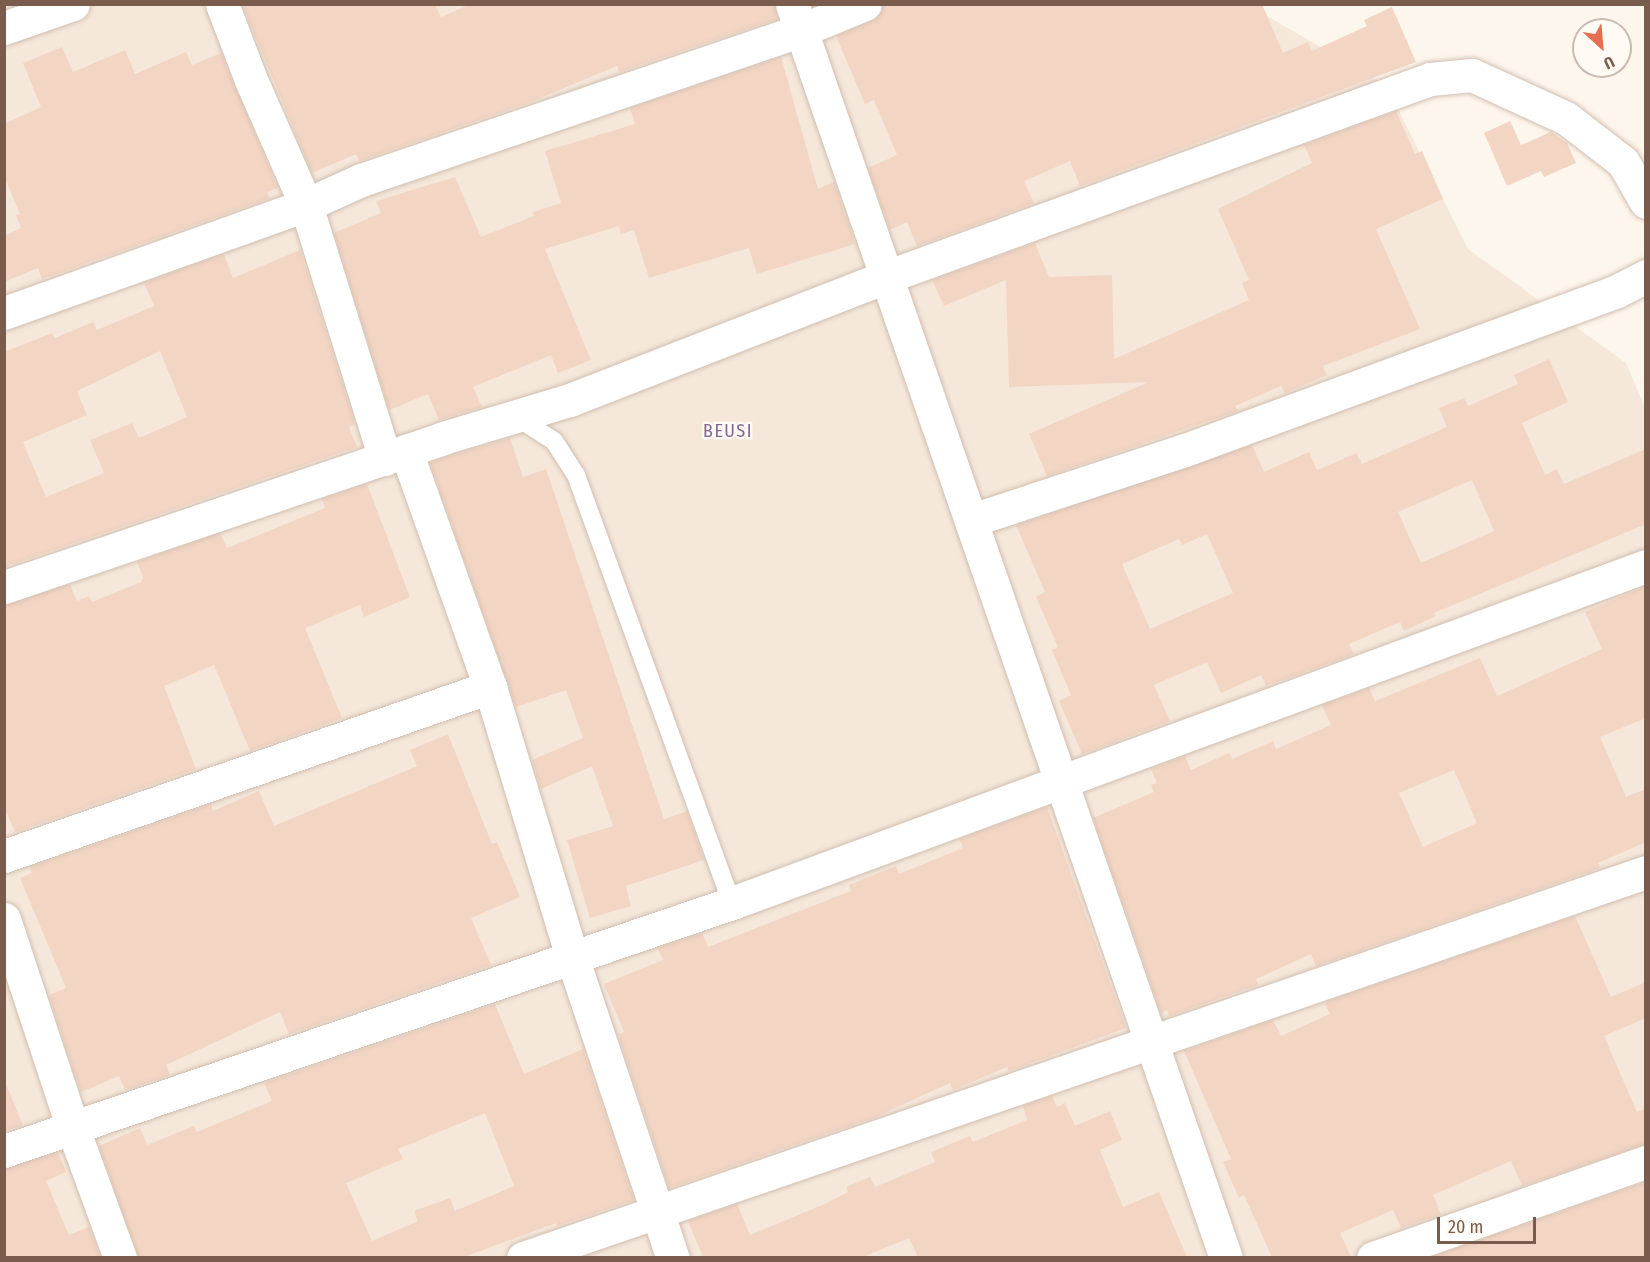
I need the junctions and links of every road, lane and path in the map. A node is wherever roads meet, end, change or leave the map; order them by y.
1 (73, 4) edge
2 (222, 4) edge
3 (865, 4) edge
4 (797, 17) edge
5 (4, 28) edge
6 (1646, 202) edge
7 (306, 205) junction
8 (886, 276) junction
9 (1646, 276) edge
10 (4, 313) edge
11 (515, 416) junction
12 (395, 455) junction
13 (972, 520) junction
14 (1646, 566) edge
15 (4, 587) edge
16 (490, 687) junction
17 (1060, 780) junction
18 (4, 856) edge
19 (1643, 879) edge
20 (732, 903) junction
21 (4, 919) edge
22 (572, 957) junction
23 (1152, 1042) junction
24 (72, 1126) junction
25 (4, 1151) edge
26 (1646, 1162) edge
27 (658, 1214) junction
28 (120, 1257) edge
29 (524, 1257) edge
30 (674, 1257) edge
31 (1226, 1257) edge
32 (1373, 1257) edge

1 - 5 street
2 - 7 street
3 - 4 street
4 - 7 street
4 - 8 street
6 - 8 street
7 - 10 street
7 - 12 street
8 - 11 street
8 - 13 street
9 - 13 street
11 - 12 street
11 - 20 lane
12 - 15 street
12 - 16 street
13 - 17 street
14 - 17 street
16 - 18 street
16 - 22 street
17 - 20 street
17 - 23 street
19 - 23 street
20 - 22 street
21 - 24 street
22 - 24 street
22 - 27 street
23 - 27 street
23 - 31 street
24 - 25 street
24 - 28 street
26 - 32 street
27 - 29 street
27 - 30 street

